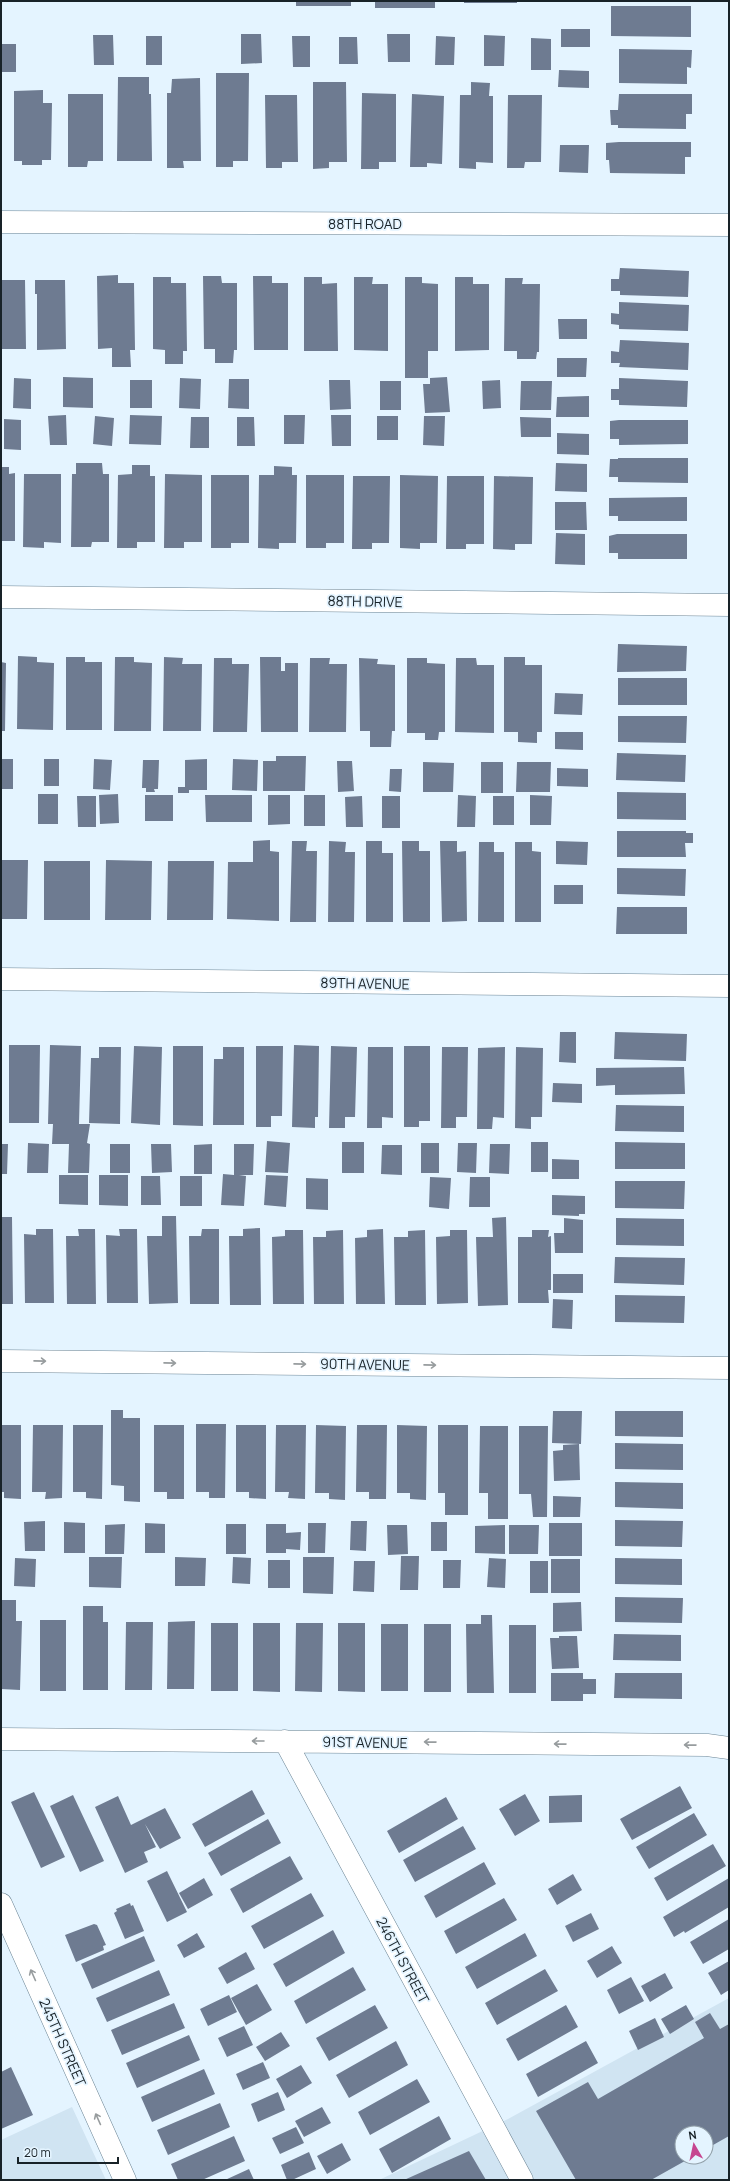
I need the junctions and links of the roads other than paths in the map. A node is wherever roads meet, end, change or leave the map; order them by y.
1 (1, 222) edge
2 (729, 225) edge
3 (1, 597) edge
4 (729, 605) edge
5 (1, 979) edge
6 (729, 986) edge
7 (1, 1361) edge
8 (729, 1368) edge
9 (1, 1739) edge
10 (285, 1741) junction
11 (729, 1748) edge
12 (1, 1904) edge
13 (125, 2180) edge
14 (522, 2180) edge

1 - 2 street, 88TH ROAD
3 - 4 street, 88TH DRIVE
5 - 6 street, 89TH AVENUE
7 -> 8 street, 90TH AVENUE
10 -> 9 street, 91ST AVENUE
11 -> 10 street, 91ST AVENUE
10 - 14 street, 246TH STREET
13 -> 12 street, 245TH STREET

